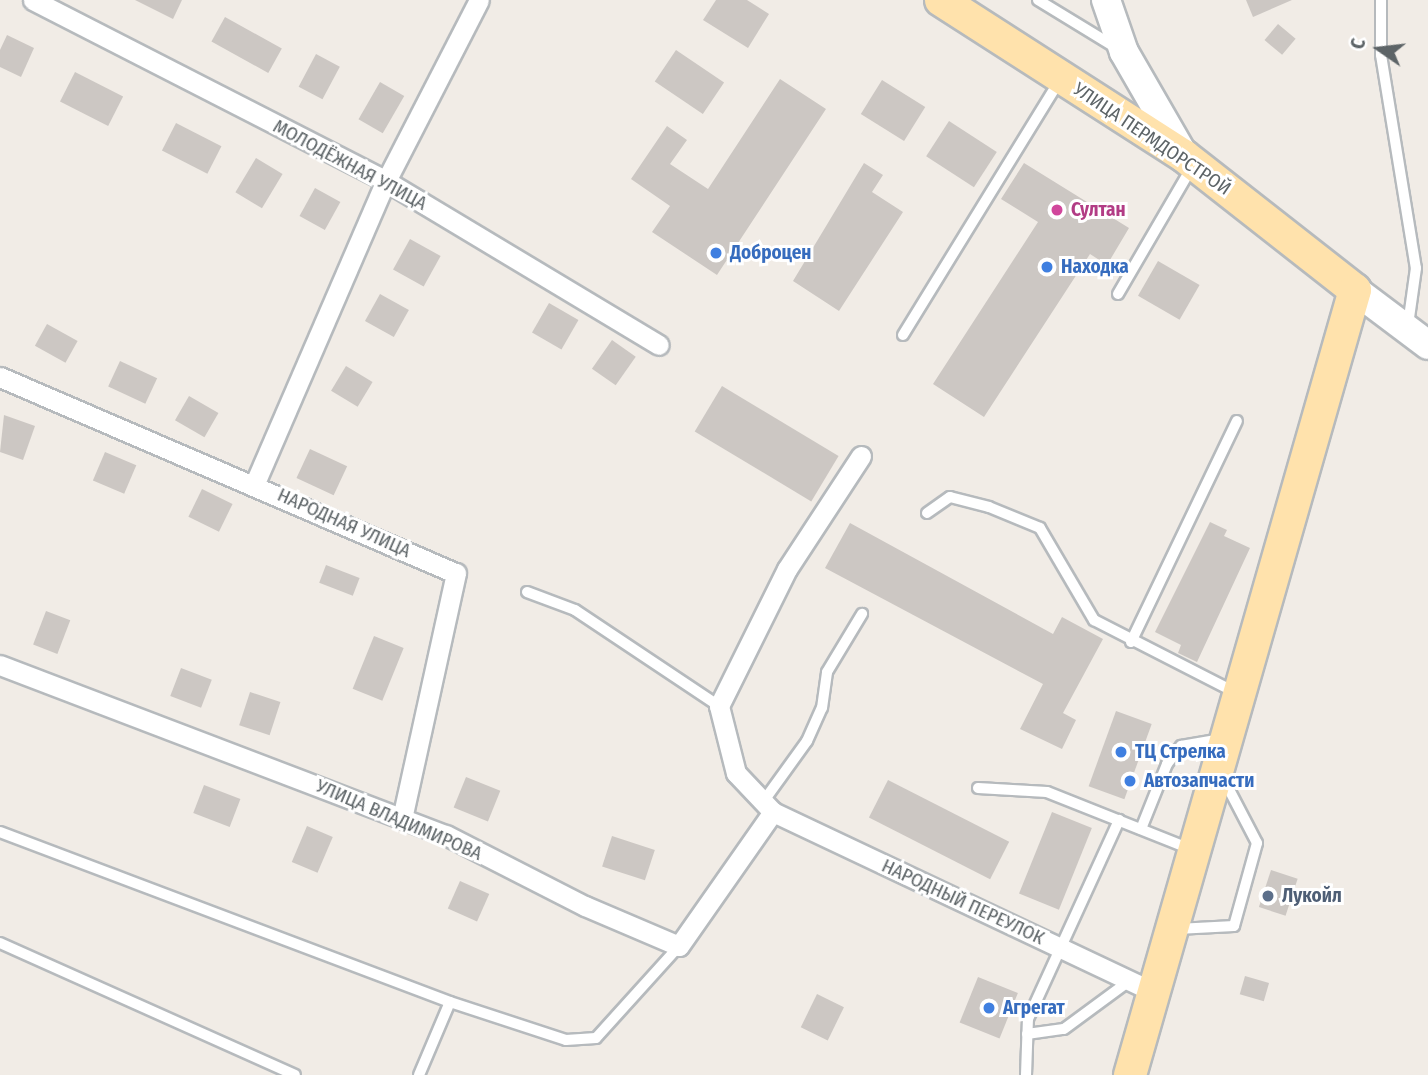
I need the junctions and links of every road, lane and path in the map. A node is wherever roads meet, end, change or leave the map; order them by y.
1 (33, 0) edge
2 (479, 0) edge
3 (941, 0) edge
4 (1038, 0) edge
5 (1106, 0) edge
6 (1381, 0) edge
7 (1124, 52) junction
8 (1061, 77) junction
9 (1189, 160) junction
10 (386, 181) junction
11 (1355, 290) junction
12 (1118, 293) dead end
13 (902, 335) dead end
14 (1418, 338) edge
15 (659, 345) dead end
16 (0, 377) edge
17 (1237, 421) dead end
18 (861, 456) dead end
19 (255, 483) junction
20 (927, 513) dead end
21 (527, 592) dead end
22 (862, 614) dead end
23 (1131, 642) junction
24 (0, 665) edge
25 (1239, 694) junction
26 (719, 706) junction
27 (1226, 738) junction
28 (1218, 769) junction
29 (978, 788) dead end
30 (768, 807) junction
31 (401, 818) junction
32 (1119, 820) junction
33 (1141, 829) junction
34 (0, 832) edge
35 (1195, 851) junction
36 (1173, 929) junction
37 (0, 943) edge
38 (679, 946) junction
39 (1061, 949) junction
40 (1141, 987) junction
41 (450, 1002) junction
42 (1027, 1034) junction
43 (295, 1075) edge
44 (419, 1075) edge
45 (1026, 1075) edge
46 (1130, 1075) edge

1 - 10 street, МОЛОДЁЖНАЯ УЛИЦА
2 - 10 street
3 - 8 main road, УЛИЦА ПЕРМДОРСТРОЙ
4 - 7 lane
5 - 7 street
6 - 14 lane
7 - 9 street
8 - 9 main road, УЛИЦА ПЕРМДОРСТРОЙ
8 - 13 lane
9 - 11 main road, УЛИЦА ПЕРМДОРСТРОЙ
9 - 12 lane
10 - 15 street, МОЛОДЁЖНАЯ УЛИЦА
10 - 19 street
11 - 14 street
11 - 25 main road
16 - 19 street, НАРОДНАЯ УЛИЦА
17 - 23 lane
18 - 26 street
19 - 31 street, НАРОДНАЯ УЛИЦА
20 - 23 lane
21 - 26 lane
22 - 30 lane
23 - 25 lane
24 - 31 street, УЛИЦА ВЛАДИМИРОВА
25 - 27 main road
26 - 30 street
27 - 28 main road
27 - 33 lane
28 - 35 main road
28 - 36 lane
29 - 32 lane
30 - 38 street
30 - 39 street, НАРОДНЫЙ ПЕРЕУЛОК
31 - 38 street, УЛИЦА ВЛАДИМИРОВА
32 - 33 lane
32 - 39 lane
33 - 35 lane
34 - 41 lane
35 - 36 main road
36 - 40 main road
37 - 43 lane
38 - 41 lane
39 - 40 street, НАРОДНЫЙ ПЕРЕУЛОК
39 - 42 lane
40 - 42 lane
40 - 46 main road
41 - 44 lane
42 - 45 lane

